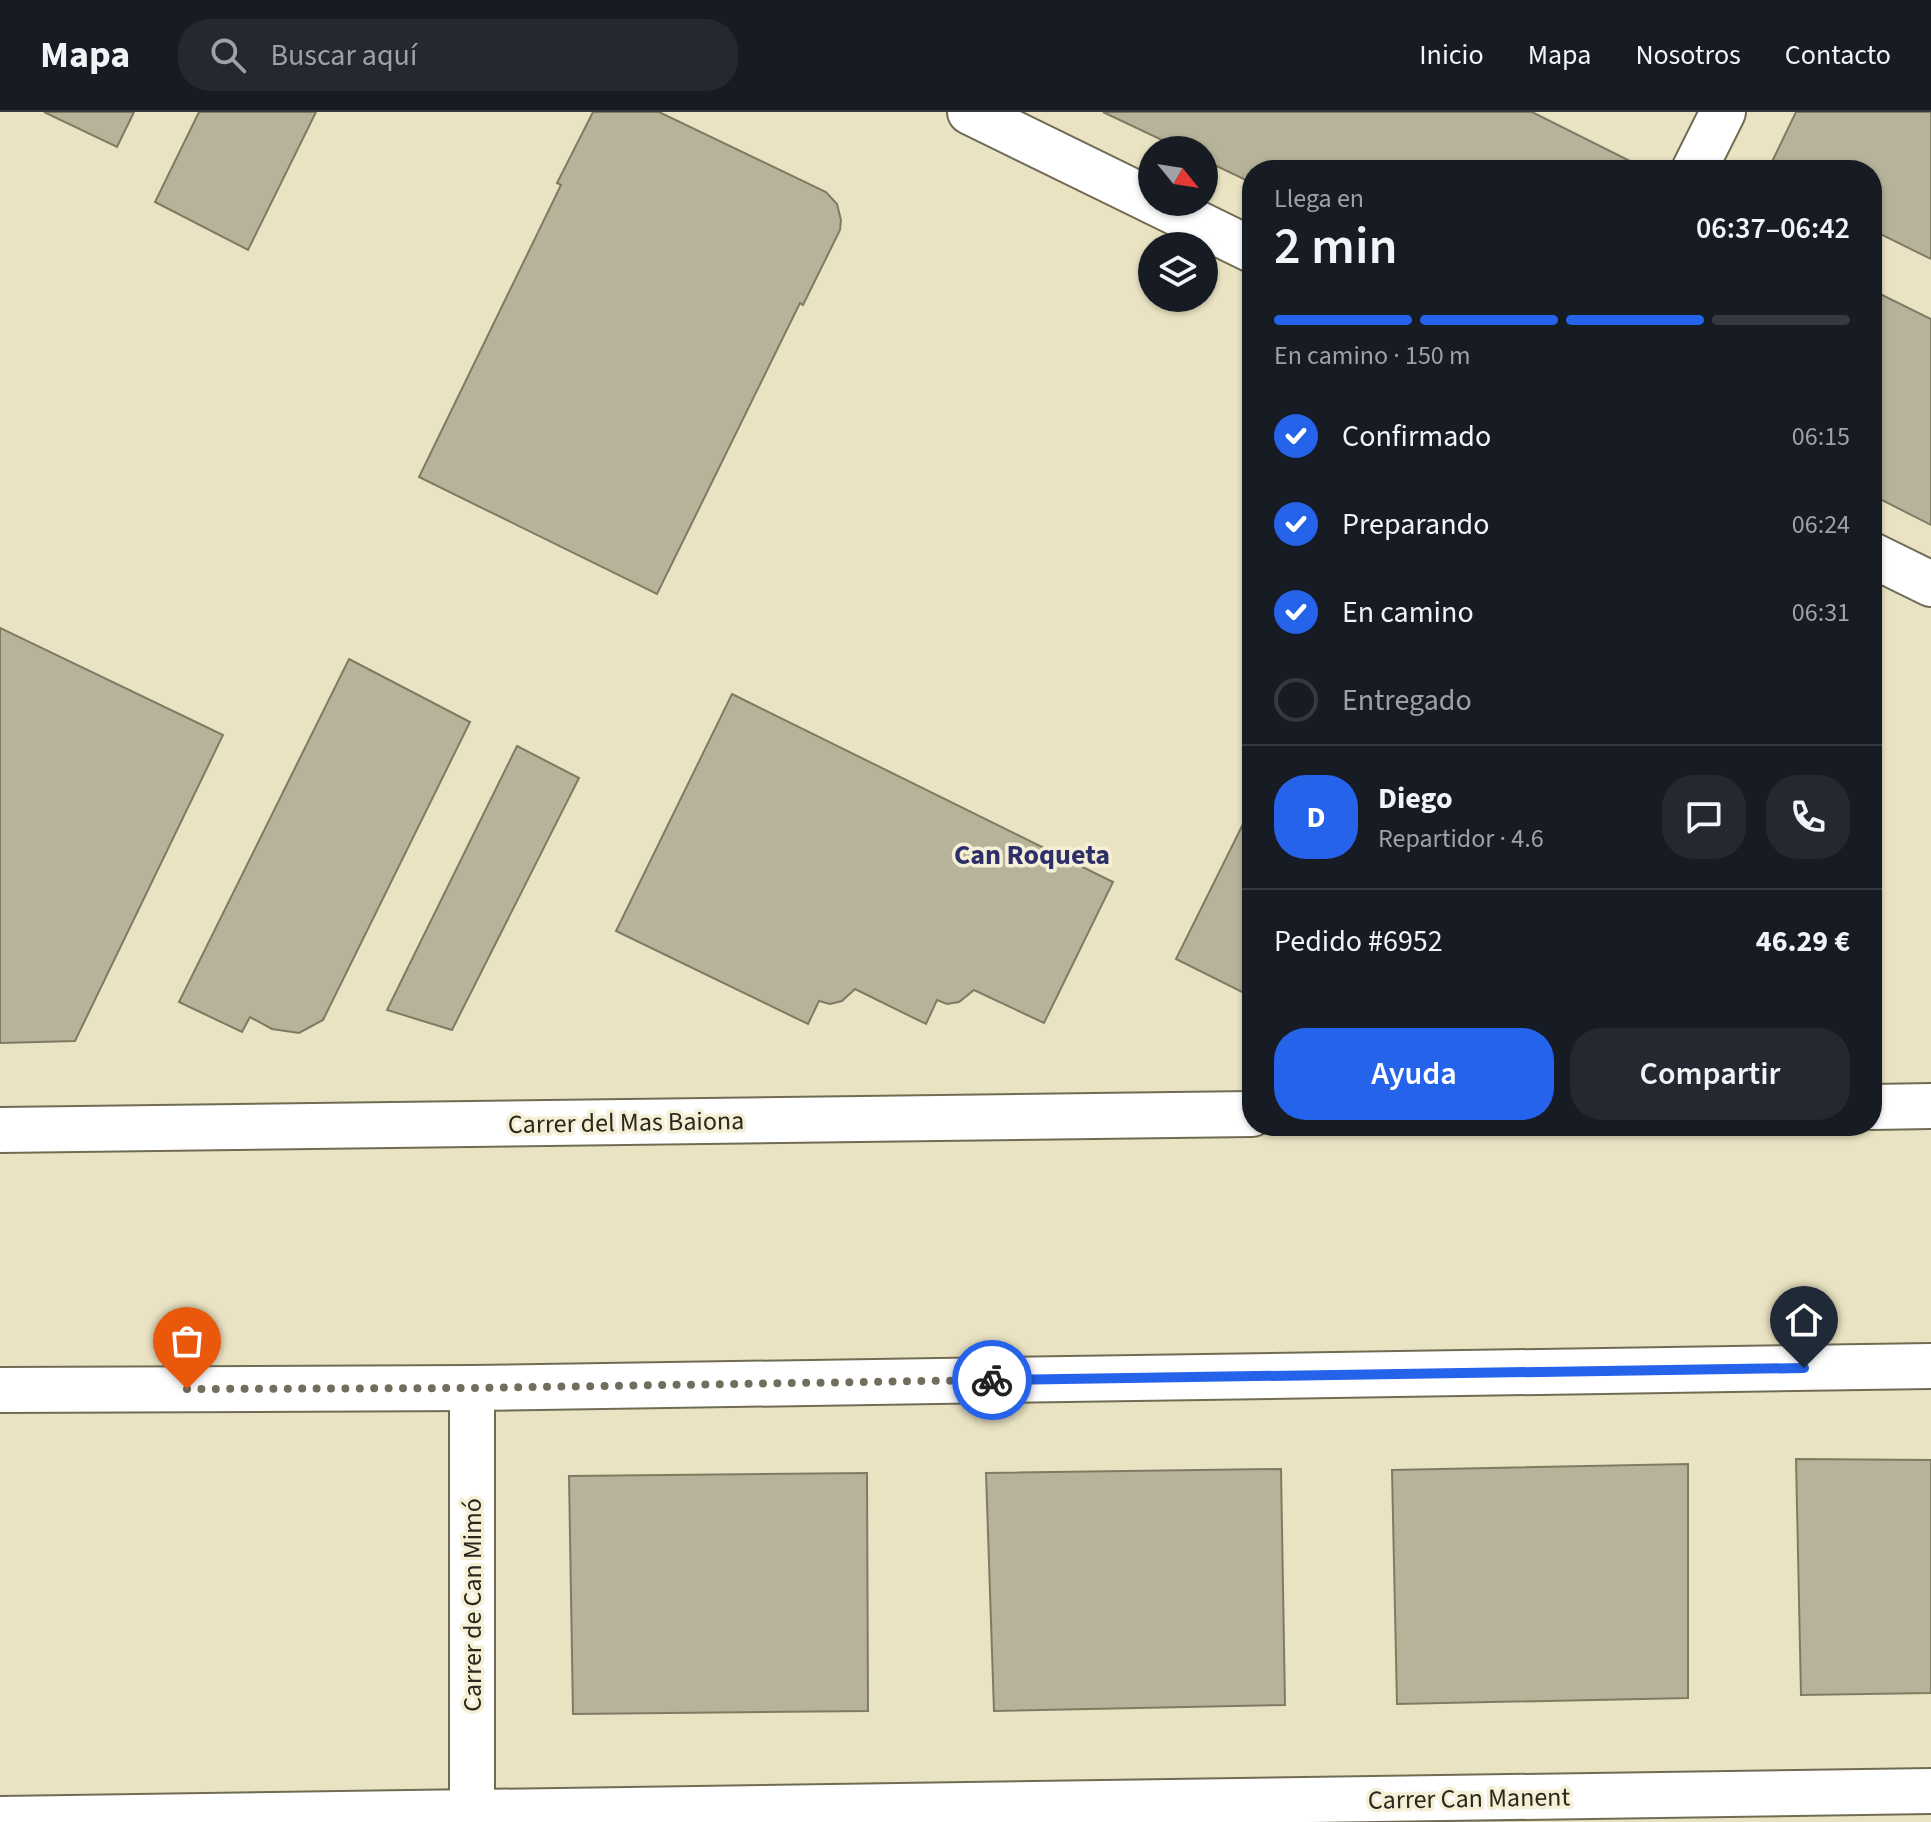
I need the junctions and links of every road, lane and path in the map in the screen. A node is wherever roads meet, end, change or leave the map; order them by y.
1 (970, 112) edge
2 (1723, 112) edge
3 (1699, 160) edge
4 (1138, 194) edge
5 (1183, 216) edge
6 (1242, 245) edge
7 (1882, 560) edge
8 (1931, 584) edge
9 (1931, 1106) edge
10 (1882, 1107) edge
11 (1242, 1114) edge
12 (0, 1130) edge
13 (1931, 1366) edge
14 (472, 1388) junction
15 (0, 1390) edge
16 (1931, 1791) edge
17 (1631, 1809) edge
18 (1062, 1813) edge
19 (472, 1817) edge
20 (0, 1819) edge

1 - 4 street
2 - 3 street
5 - 6 street
7 - 8 street
9 - 10 street
11 - 12 street, Carrer del Mas Baiona
13 - 14 street
14 - 15 street
14 - 19 street, Carrer de Can Mimó
16 - 17 street, Carrer Can Manent
17 - 18 street, Carrer Can Manent
18 - 19 street, Carrer Can Manent
19 - 20 street, Carrer Can Manent

